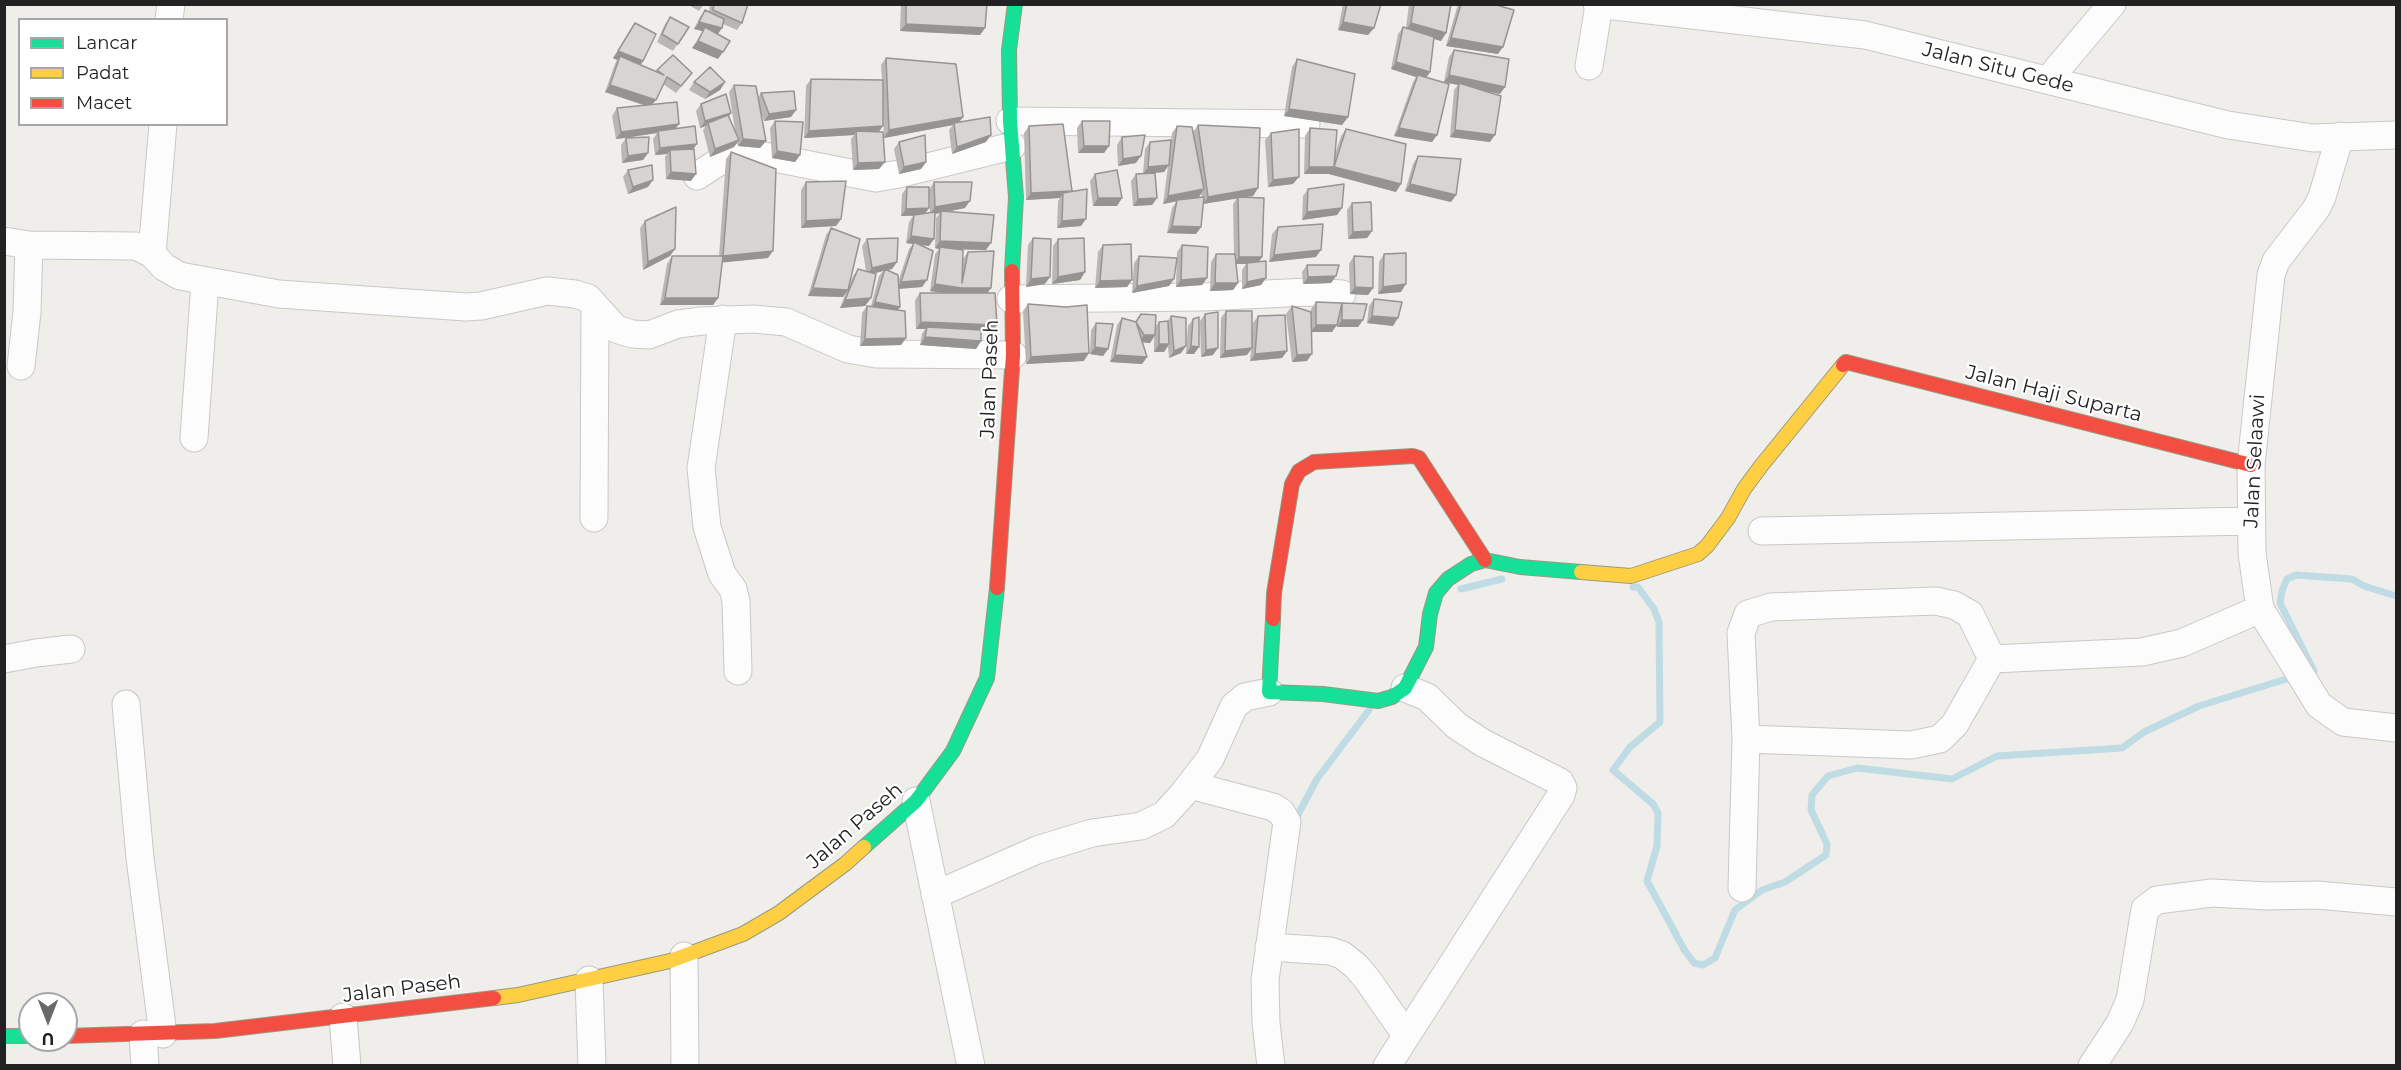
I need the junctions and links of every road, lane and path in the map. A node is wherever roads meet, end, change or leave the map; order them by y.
1 (1015, 4) edge
2 (2112, 4) edge
3 (1598, 5) edge
4 (1773, 15) edge
5 (1589, 66) dead end
6 (2048, 80) junction
7 (1306, 124) edge
8 (163, 126) edge
9 (1011, 134) junction
10 (2397, 135) edge
11 (2340, 136) junction
12 (697, 176) edge
13 (17, 243) edge
14 (153, 254) junction
15 (205, 282) junction
16 (1342, 294) dead end
17 (1011, 299) junction
18 (595, 306) junction
19 (723, 319) junction
20 (1013, 355) junction
21 (21, 366) dead end
22 (195, 438) dead end
23 (2251, 465) junction
24 (594, 518) dead end
25 (2251, 521) junction
26 (1762, 531) dead end
27 (1485, 560) junction
28 (2260, 609) junction
29 (71, 649) dead end
30 (4, 659) edge
31 (1992, 659) junction
32 (738, 670) dead end
33 (1412, 690) junction
34 (1269, 692) junction
35 (126, 704) dead end
36 (2397, 728) edge
37 (1746, 739) junction
38 (1190, 785) junction
39 (916, 801) junction
40 (1742, 888) dead end
41 (935, 895) junction
42 (2397, 902) edge
43 (1276, 947) junction
44 (684, 956) junction
45 (589, 981) junction
46 (343, 1017) junction
47 (153, 1034) junction
48 (1406, 1035) junction
49 (78, 1036) edge
50 (145, 1065) edge
51 (347, 1065) edge
52 (592, 1065) edge
53 (685, 1065) edge
54 (971, 1065) edge
55 (1271, 1065) edge
56 (1387, 1065) edge
57 (2092, 1065) edge

1 - 9 street, Jalan Paseh
2 - 6 street
3 - 4 street, Jalan Situ Gede
3 - 5 street
4 - 6 street, Jalan Situ Gede
6 - 11 street, Jalan Situ Gede
7 - 9 street
8 - 14 street
9 - 12 street
9 - 17 street, Jalan Paseh
10 - 11 street, Jalan Situ Gede
11 - 23 street, Jalan Selaawi
13 - 14 street
13 - 21 street
14 - 15 street
15 - 18 street
15 - 22 street
16 - 17 street
17 - 20 street, Jalan Paseh
18 - 19 street
18 - 24 street
19 - 20 street
19 - 32 street
20 - 39 street, Jalan Paseh
23 - 25 street, Jalan Selaawi
23 - 27 street, Jalan Haji Suparta
25 - 26 street
25 - 28 street, Jalan Selaawi
27 - 33 street
27 - 34 street
28 - 31 street
28 - 36 street, Jalan Selaawi
29 - 30 street
31 - 37 street
31 - 37 street
33 - 34 street
33 - 48 street
34 - 38 street
35 - 47 street
37 - 40 street
38 - 41 street
38 - 43 street
39 - 41 street
39 - 44 street, Jalan Paseh
41 - 54 street
42 - 57 street
43 - 48 street
43 - 55 street
44 - 45 street, Jalan Paseh
44 - 53 street
45 - 46 street, Jalan Paseh
45 - 52 street
46 - 47 street, Jalan Paseh
46 - 51 street
47 - 49 street, Jalan Paseh
47 - 50 street
48 - 56 street

